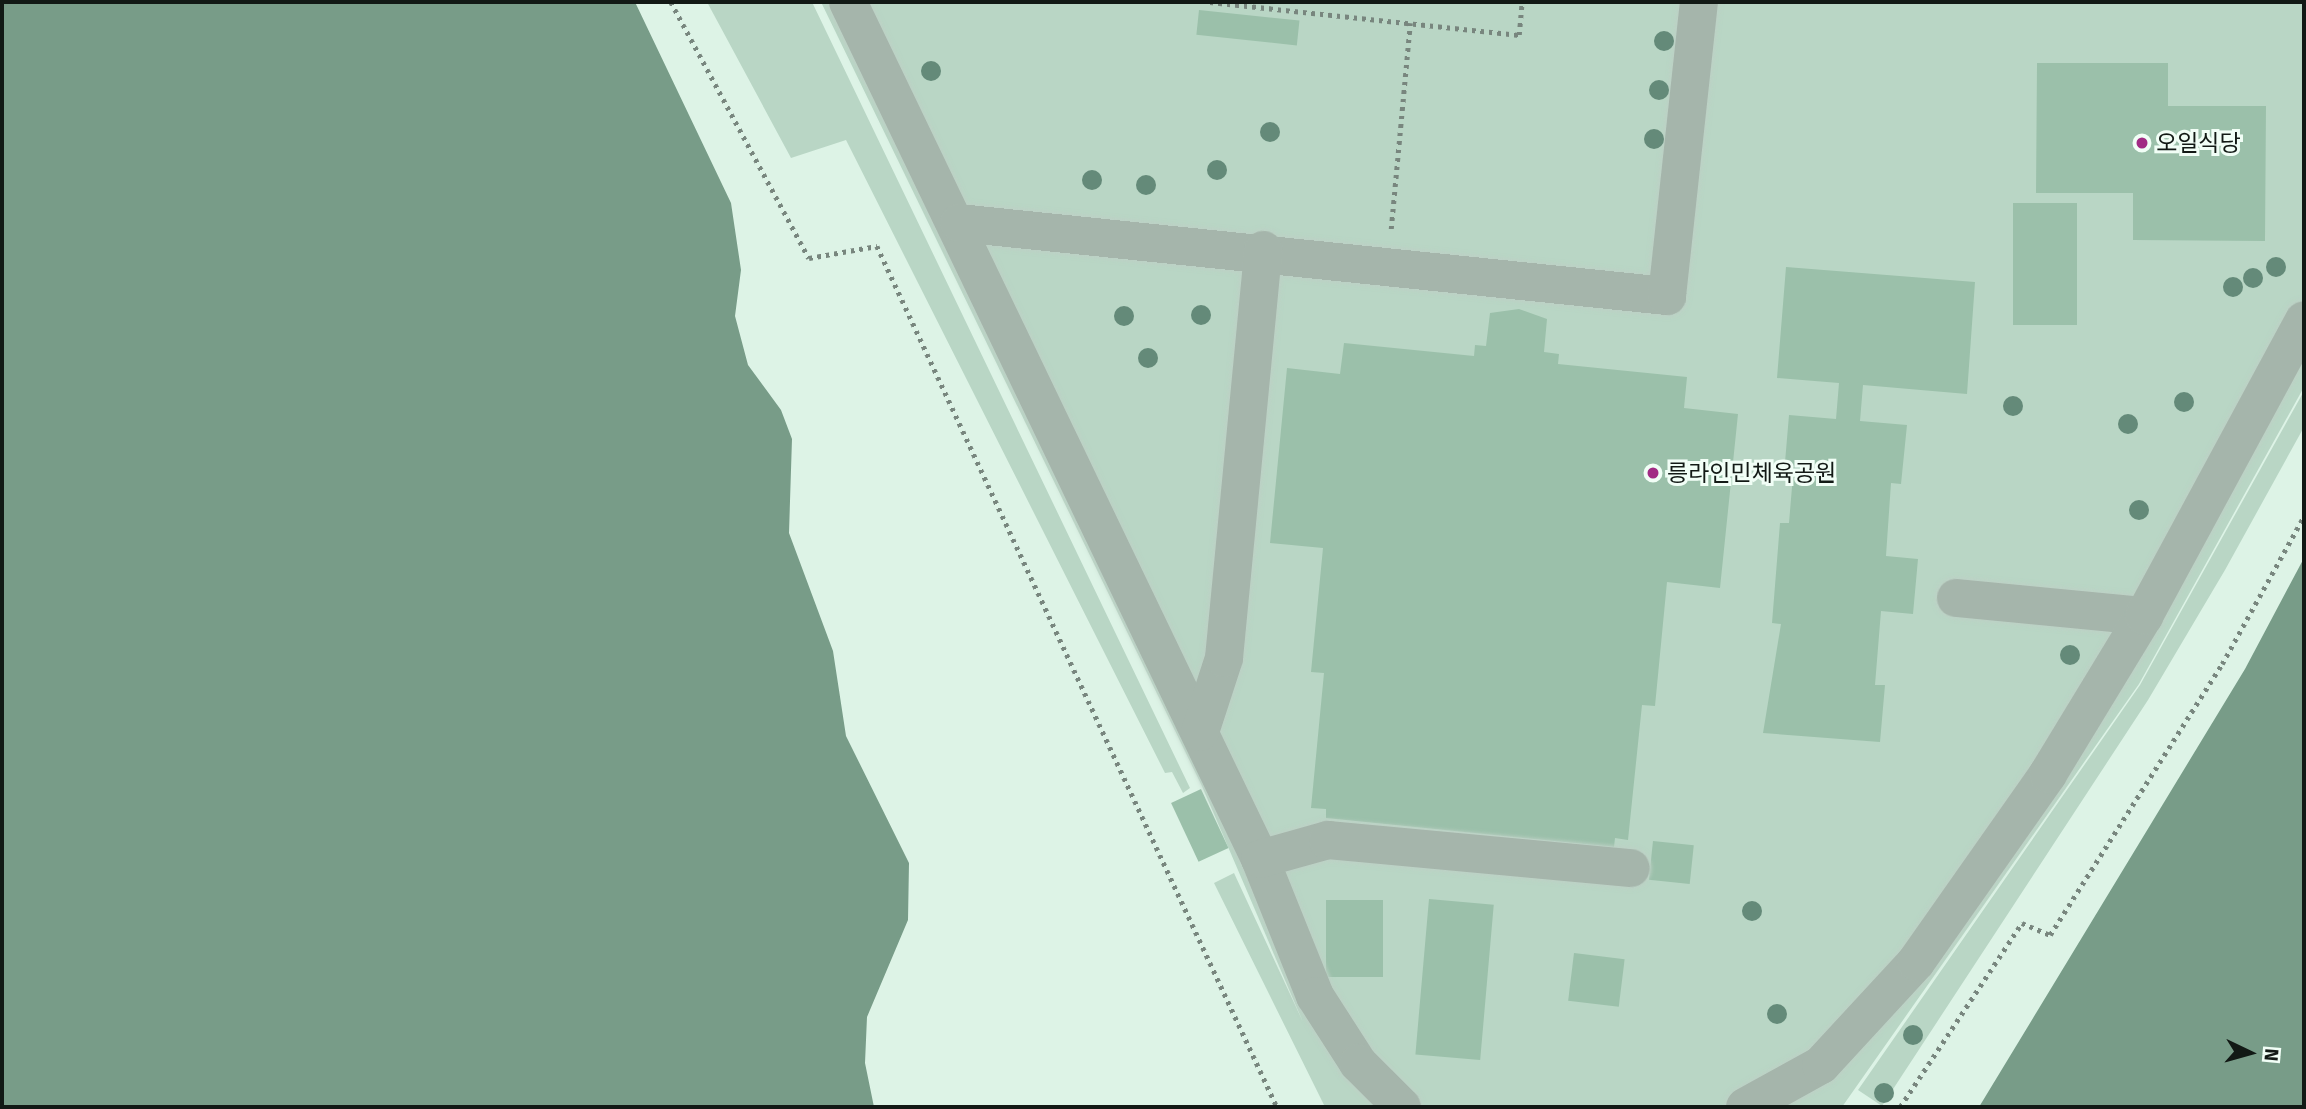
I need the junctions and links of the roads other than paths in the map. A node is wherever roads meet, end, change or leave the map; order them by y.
1 (848, 2) edge
2 (1699, 2) edge
3 (959, 223) junction
4 (1263, 250) junction
5 (2304, 320) edge
6 (1956, 598) dead end
7 (2144, 616) junction
8 (1200, 732) junction
9 (1260, 859) junction
10 (1630, 868) dead end
11 (1402, 1107) edge
12 (1745, 1107) edge

1 - 3 lane
2 - 4 lane
3 - 4 lane
3 - 8 lane
4 - 8 lane
5 - 7 lane
6 - 7 lane
7 - 12 lane
8 - 9 lane
9 - 10 lane
9 - 11 lane

